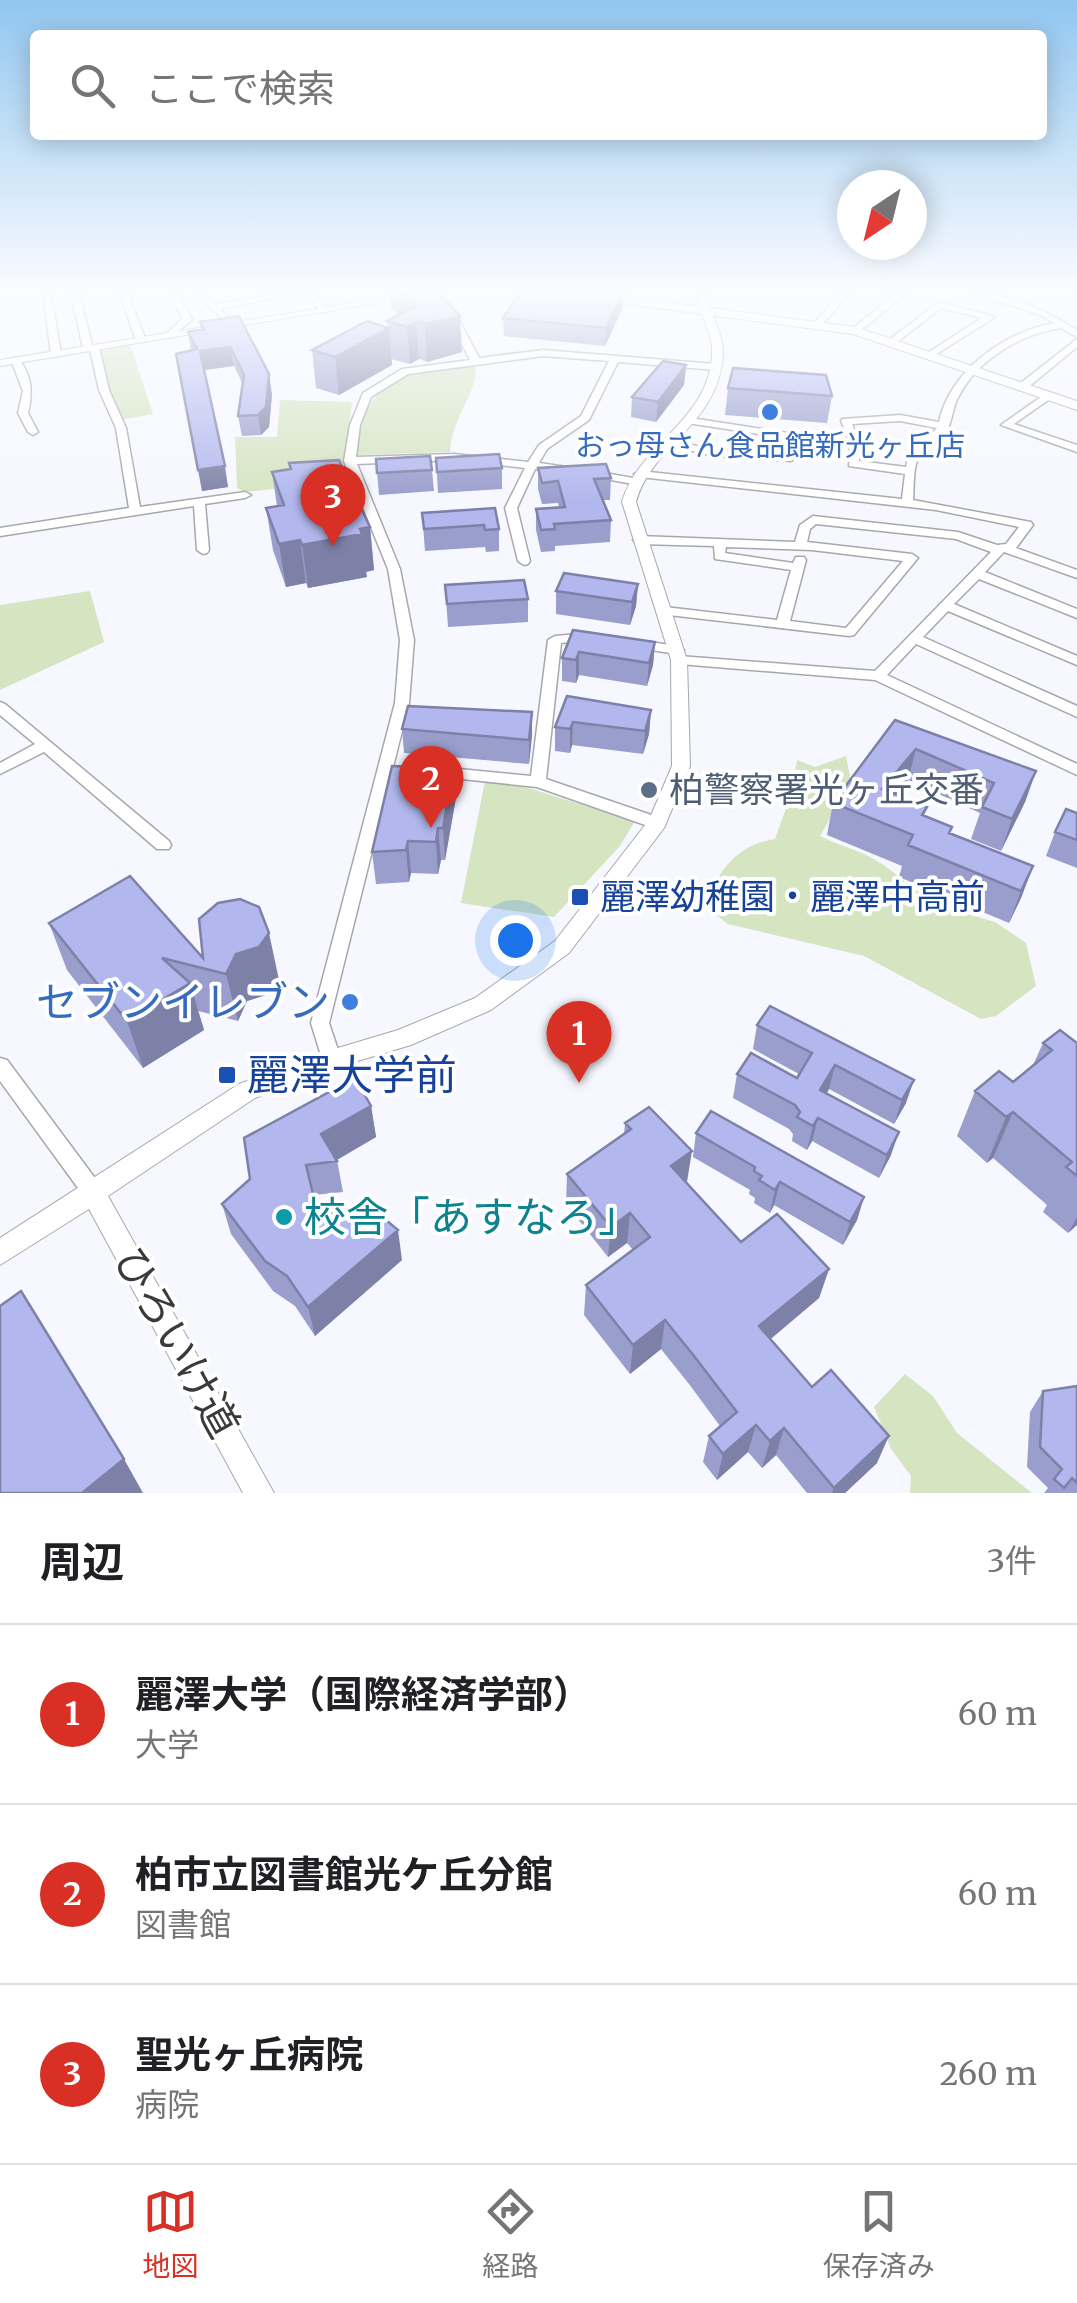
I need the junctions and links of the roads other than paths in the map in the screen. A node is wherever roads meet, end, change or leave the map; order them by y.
1 (17, 363) edge
2 (96, 363) edge
3 (453, 363) edge
4 (613, 363) edge
5 (673, 363) edge
6 (715, 363) edge
7 (957, 363) edge
8 (980, 363) edge
9 (1049, 363) edge
10 (715, 366) junction
11 (972, 368) junction
12 (1022, 386) junction
13 (1049, 396) junction
14 (1075, 404) edge
15 (690, 422) junction
16 (943, 426) junction
17 (33, 432) dead end
18 (670, 443) junction
19 (1077, 449) edge
20 (350, 461) junction
21 (532, 463) junction
22 (911, 471) junction
23 (637, 477) junction
24 (245, 494) dead end
25 (198, 500) junction
26 (907, 503) junction
27 (135, 511) junction
28 (0, 532) edge
29 (639, 540) junction
30 (720, 541) junction
31 (802, 545) junction
32 (1004, 549) junction
33 (203, 550) dead end
34 (524, 561) dead end
35 (798, 567) junction
36 (976, 573) junction
37 (1077, 574) edge
38 (944, 605) junction
39 (665, 611) junction
40 (1077, 614) edge
41 (783, 623) junction
42 (913, 638) junction
43 (607, 640) edge
44 (624, 642) edge
45 (678, 655) junction
46 (1077, 661) edge
47 (878, 676) junction
48 (0, 707) edge
49 (1077, 712) edge
50 (45, 745) junction
51 (0, 769) edge
52 (1077, 770) edge
53 (422, 771) edge
54 (538, 782) junction
55 (657, 823) junction
56 (163, 845) dead end
57 (331, 1058) junction
58 (0, 1066) edge
59 (93, 1192) junction
60 (0, 1253) edge
61 (259, 1493) edge

1 - 17 street
2 - 27 street
3 - 20 street
4 - 21 street
5 - 10 street
6 - 10 street
7 - 11 main road
8 - 11 street
9 - 12 street
10 - 15 street
11 - 12 main road
11 - 16 street
12 - 13 main road
13 - 14 main road
13 - 19 street
15 - 18 street
15 - 18 street
16 - 22 street
16 - 22 street
18 - 23 street
20 - 21 street
20 - 57 street
21 - 23 street
21 - 34 street
22 - 26 street
23 - 26 street
23 - 29 street
24 - 25 street
25 - 27 street
25 - 33 street
26 - 32 street
27 - 28 street
29 - 30 street
29 - 39 street
30 - 31 street
30 - 35 street
31 - 32 street
31 - 35 street
31 - 41 street
32 - 36 street
32 - 37 street
35 - 41 street
36 - 38 street
36 - 40 street
38 - 42 street
38 - 46 street
39 - 41 street
39 - 45 street
42 - 47 street
42 - 49 street
43 - 54 street
44 - 45 street
45 - 47 street
45 - 55 street
47 - 52 street
48 - 50 street
50 - 51 street
50 - 56 street
53 - 54 street
54 - 55 street
55 - 57 street
57 - 59 street
58 - 59 street
59 - 60 street
59 - 61 street, ひろいけ道

